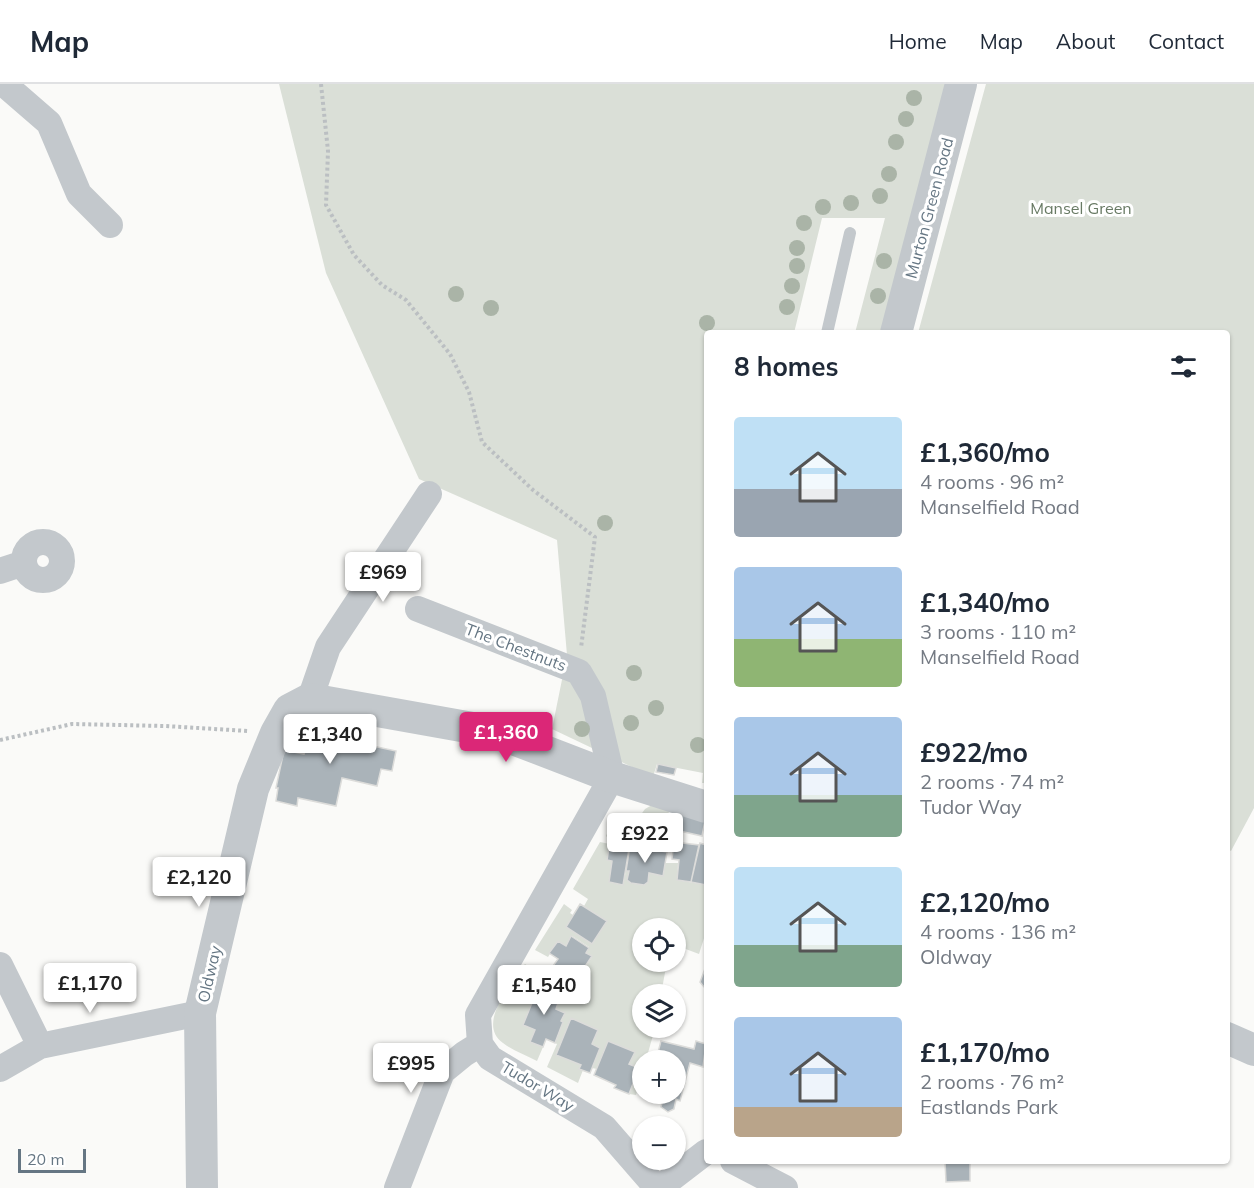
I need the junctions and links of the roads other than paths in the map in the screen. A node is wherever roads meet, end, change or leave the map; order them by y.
1 (4, 84) edge
2 (961, 84) edge
3 (110, 225) dead end
4 (850, 233) dead end
5 (828, 330) edge
6 (897, 330) edge
7 (429, 494) dead end
8 (418, 609) dead end
9 (310, 699) junction
10 (612, 777) junction
11 (704, 806) edge
12 (0, 965) edge
13 (200, 1013) junction
14 (1230, 1039) edge
15 (480, 1044) junction
16 (40, 1046) junction
17 (1254, 1050) edge
18 (0, 1069) edge
19 (704, 1154) edge
20 (739, 1164) edge
21 (202, 1188) edge
22 (397, 1188) edge
23 (658, 1188) edge
24 (785, 1188) edge

1 - 3 street
2 - 6 street, Murton Green Road
4 - 5 lane
7 - 9 street
8 - 10 street, The Chestnuts
9 - 10 street
9 - 13 street, Oldway
10 - 11 street
10 - 15 street
12 - 16 street
13 - 16 street
13 - 21 street, Oldway
14 - 17 street
15 - 22 street
15 - 23 street, Tudor Way
16 - 18 street
19 - 23 street
20 - 24 street

